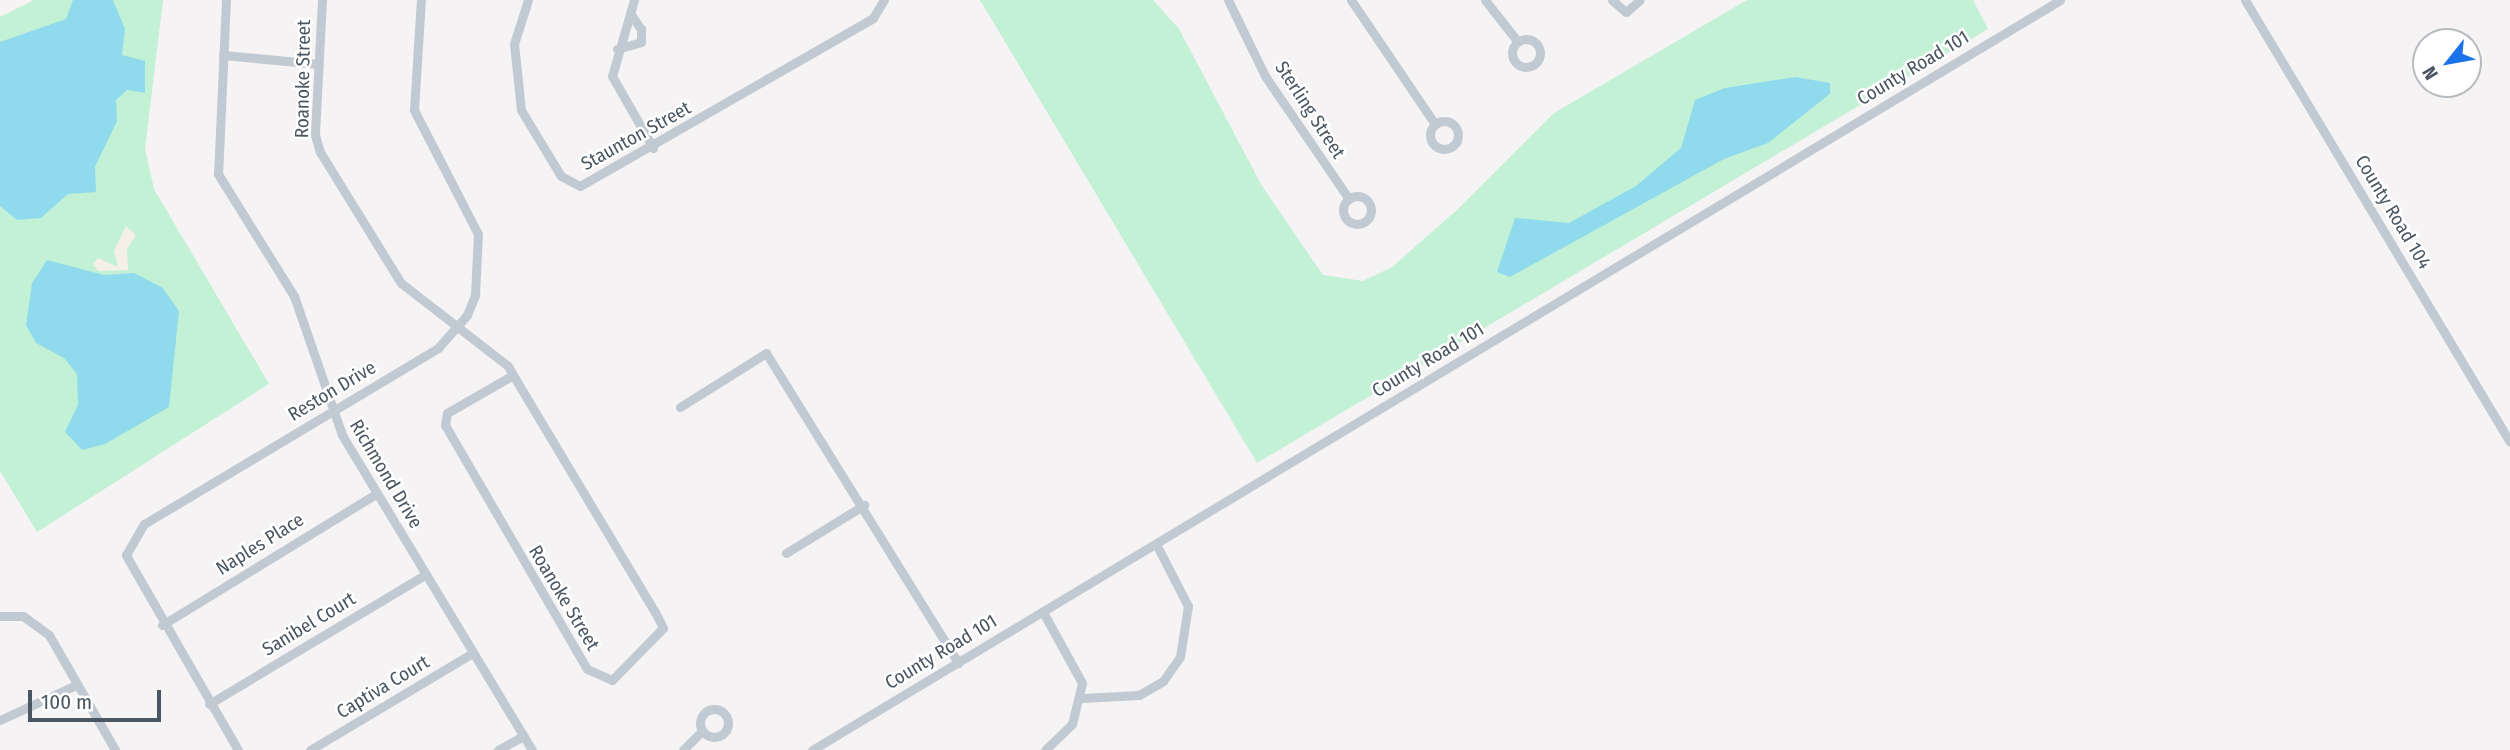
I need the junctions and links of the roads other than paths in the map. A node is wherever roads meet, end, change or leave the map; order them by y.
1 (226, 0) edge
2 (322, 0) edge
3 (421, 0) edge
4 (528, 0) edge
5 (633, 0) edge
6 (884, 0) edge
7 (1227, 0) edge
8 (1351, 0) edge
9 (1485, 0) edge
10 (1612, 0) edge
11 (1640, 0) edge
12 (2060, 0) edge
13 (2245, 0) edge
14 (629, 13) junction
15 (1518, 42) dead end
16 (617, 48) junction
17 (223, 55) junction
18 (319, 64) junction
19 (1435, 124) dead end
20 (653, 148) junction
21 (1349, 199) dead end
22 (458, 328) junction
23 (513, 375) junction
24 (680, 407) dead end
25 (330, 413) junction
26 (2510, 442) edge
27 (377, 493) junction
28 (864, 505) junction
29 (1156, 544) junction
30 (786, 553) dead end
31 (426, 574) junction
32 (1043, 612) junction
33 (0, 616) edge
34 (162, 625) junction
35 (473, 653) junction
36 (958, 663) junction
37 (76, 685) junction
38 (1082, 698) junction
39 (209, 704) junction
40 (0, 720) edge
41 (702, 732) dead end
42 (523, 736) junction
43 (115, 750) edge
44 (238, 750) edge
45 (310, 750) edge
46 (498, 750) edge
47 (532, 750) edge
48 (683, 750) edge
49 (812, 750) edge
50 (1045, 750) edge

1 - 17 street, Richmond Drive
2 - 18 street, Roanoke Street
3 - 22 street, Reston Drive
4 - 20 street, Staunton Street
5 - 14 street
6 - 20 street, Staunton Street
7 - 21 street, Sterling Street
8 - 19 street
9 - 15 street
10 - 11 street
12 - 29 street, County Road 101
13 - 26 street, County Road 104
14 - 16 street
14 - 16 street
16 - 20 street
17 - 18 street
17 - 25 street, Richmond Drive
18 - 22 street, Roanoke Street
22 - 23 street, Roanoke Street
22 - 25 street, Reston Drive
23 - 23 street, Roanoke Street
24 - 28 street
25 - 27 street, Richmond Drive
25 - 34 street, Reston Drive
27 - 31 street, Richmond Drive
27 - 34 street, Naples Place
28 - 30 street
28 - 36 street
29 - 32 street, County Road 101
29 - 38 street
31 - 35 street, Richmond Drive
31 - 39 street, Sanibel Court
32 - 36 street, County Road 101
32 - 38 street
33 - 37 street
34 - 39 street, Reston Drive
35 - 42 street, Richmond Drive
35 - 45 street, Captiva Court
36 - 49 street, County Road 101
37 - 40 street
37 - 43 street
38 - 50 street
39 - 44 street, Reston Drive
41 - 48 street
42 - 46 street
42 - 47 street, Richmond Drive

